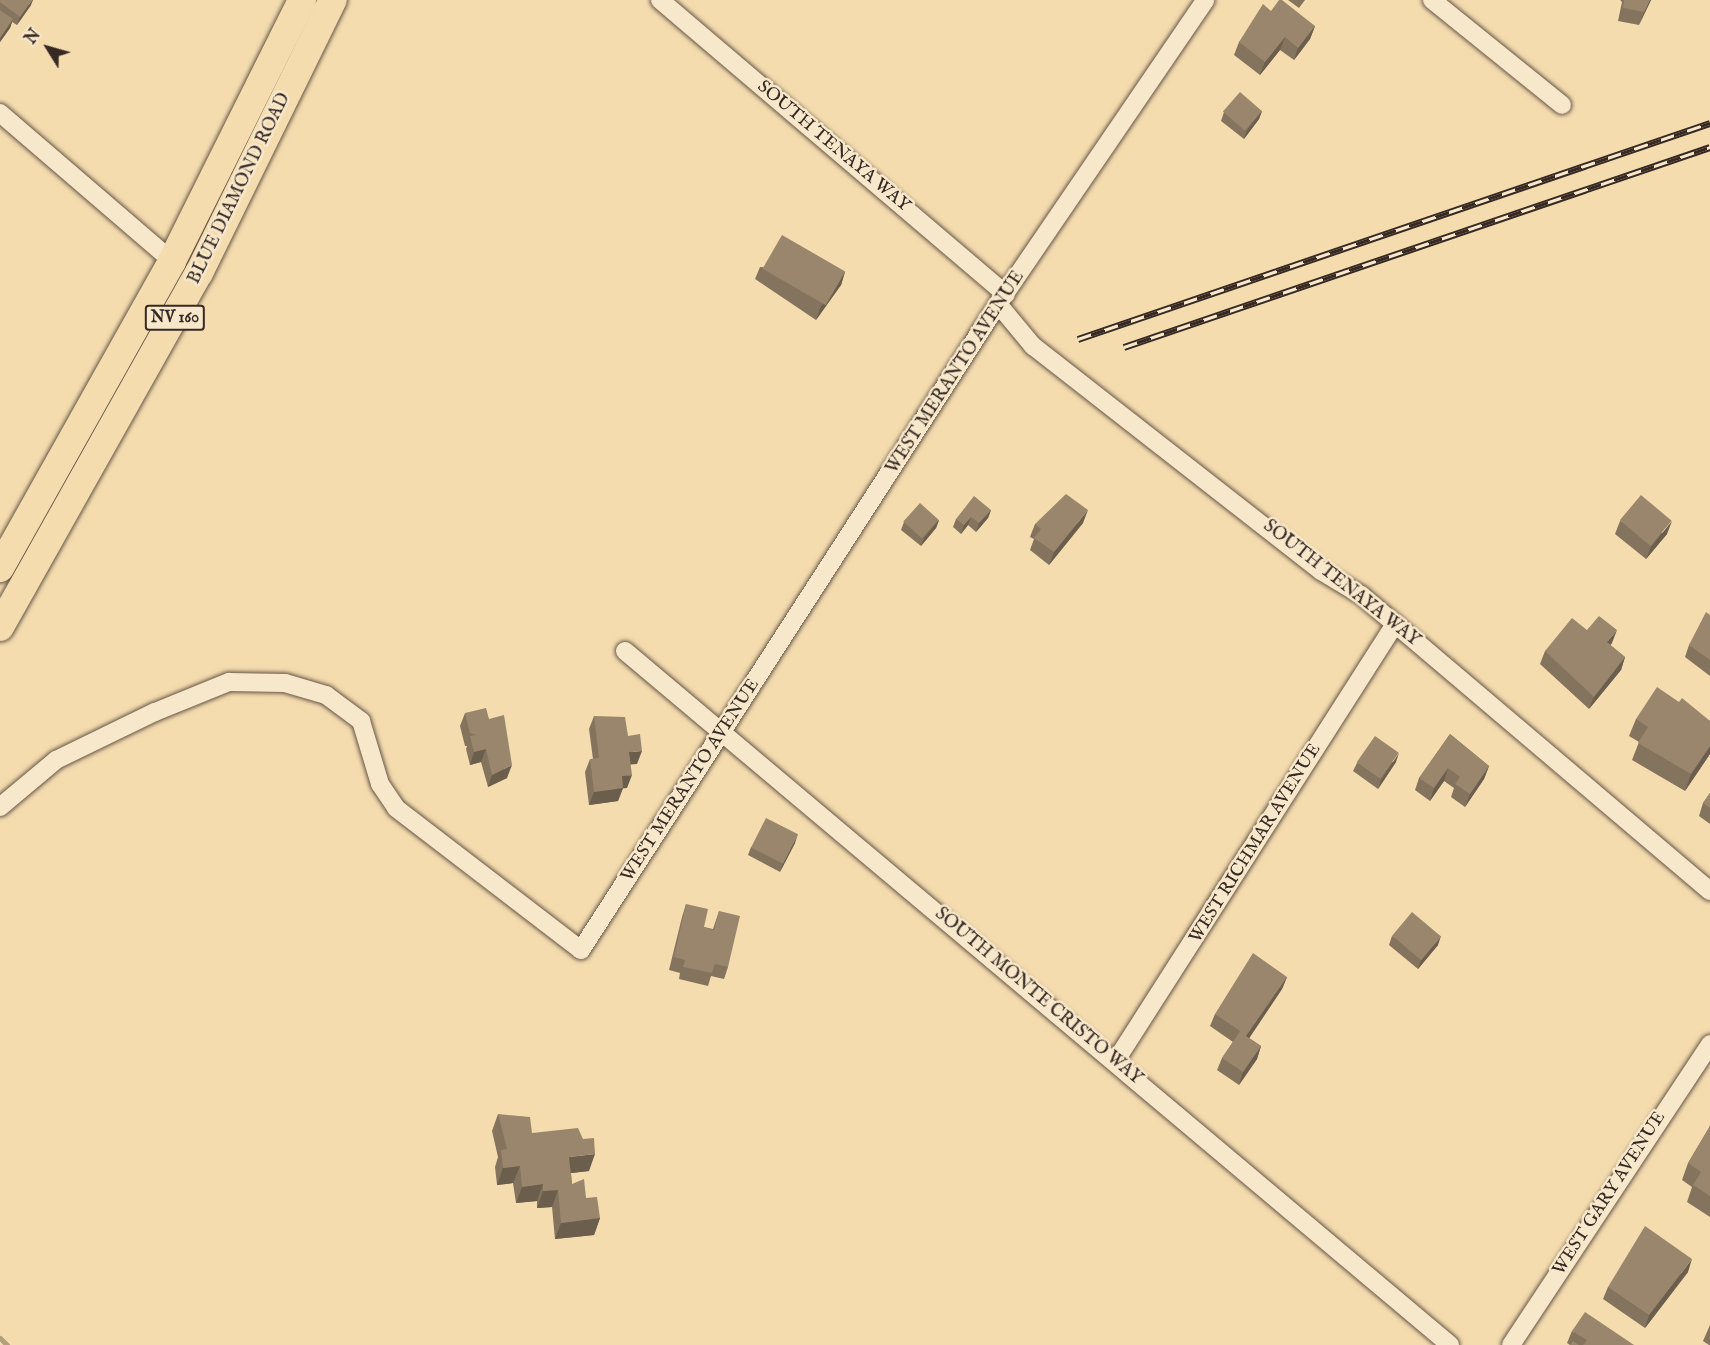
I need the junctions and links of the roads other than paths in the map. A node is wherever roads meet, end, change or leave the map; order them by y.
1 (302, 0) edge
2 (333, 0) edge
3 (660, 0) edge
4 (1205, 0) edge
5 (1432, 0) edge
6 (1562, 105) dead end
7 (0, 113) edge
8 (172, 261) junction
9 (1002, 299) junction
10 (0, 568) edge
11 (1395, 624) junction
12 (0, 627) edge
13 (625, 651) dead end
14 (724, 730) junction
15 (0, 807) edge
16 (1710, 891) edge
17 (1710, 1044) edge
18 (1115, 1062) junction
19 (1450, 1345) edge
20 (1511, 1345) edge

1 - 8 highway, BLUE DIAMOND ROAD / NV 160
2 - 12 highway, BLUE DIAMOND ROAD / NV 160
3 - 9 street, SOUTH TENAYA WAY
4 - 9 street, WEST MERANTO AVENUE
5 - 6 street
7 - 8 street
8 - 10 highway, BLUE DIAMOND ROAD / NV 160
9 - 11 street, SOUTH TENAYA WAY
9 - 14 street, WEST MERANTO AVENUE
11 - 16 street, SOUTH TENAYA WAY
11 - 18 street, WEST RICHMAR AVENUE
13 - 14 street, SOUTH MONTE CRISTO WAY
14 - 15 street, WEST MERANTO AVENUE
14 - 18 street, SOUTH MONTE CRISTO WAY
17 - 20 street, WEST GARY AVENUE
18 - 19 street, SOUTH MONTE CRISTO WAY

